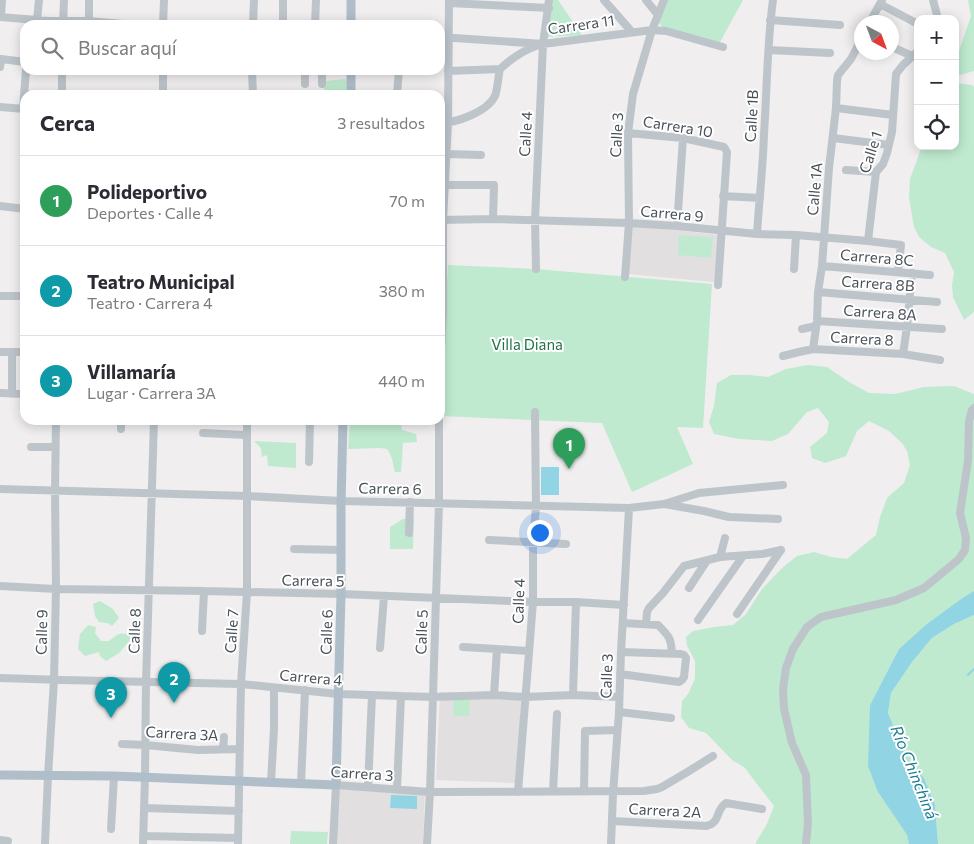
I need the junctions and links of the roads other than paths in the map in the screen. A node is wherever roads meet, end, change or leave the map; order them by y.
1 (2, 0) edge
2 (39, 0) edge
3 (64, 0) edge
4 (89, 0) edge
5 (164, 0) edge
6 (254, 0) edge
7 (284, 0) edge
8 (316, 0) edge
9 (351, 0) edge
10 (604, 0) edge
11 (646, 0) edge
12 (664, 0) edge
13 (773, 0) edge
14 (933, 0) edge
15 (449, 1) edge
16 (484, 2) edge
17 (881, 2) edge
18 (549, 4) edge
19 (658, 15) junction
20 (874, 15) edge
21 (937, 15) edge
22 (0, 17) edge
23 (37, 20) joint
24 (63, 20) edge
25 (89, 20) edge
26 (163, 20) edge
27 (253, 20) edge
28 (283, 20) edge
29 (315, 20) edge
30 (351, 20) edge
31 (770, 20) junction
32 (914, 22) edge
33 (840, 25) dead end
34 (445, 30) edge
35 (652, 30) junction
36 (631, 32) junction
37 (445, 37) edge
38 (543, 44) junction
39 (445, 45) edge
40 (723, 47) dead end
41 (899, 49) edge
42 (769, 50) junction
43 (830, 53) dead end
44 (854, 53) edge
45 (914, 54) edge
46 (914, 55) edge
47 (20, 61) edge
48 (0, 67) edge
49 (500, 69) junction
50 (448, 70) junction
51 (26, 75) edge
52 (62, 75) edge
53 (163, 75) edge
54 (252, 75) edge
55 (305, 75) edge
56 (322, 75) edge
57 (351, 75) edge
58 (399, 75) edge
59 (305, 84) dead end
60 (322, 84) dead end
61 (25, 90) edge
62 (62, 90) edge
63 (163, 90) edge
64 (252, 90) edge
65 (351, 90) edge
66 (397, 90) edge
67 (0, 106) edge
68 (20, 108) edge
69 (836, 108) junction
70 (445, 110) edge
71 (893, 115) junction
72 (445, 123) edge
73 (445, 133) edge
74 (628, 133) junction
75 (683, 138) junction
76 (833, 138) junction
77 (889, 145) junction
78 (447, 154) junction
79 (482, 155) dead end
80 (846, 170) dead end
81 (876, 172) junction
82 (445, 185) joint
83 (723, 196) junction
84 (760, 198) junction
85 (0, 206) edge
86 (20, 208) edge
87 (493, 219) junction
88 (445, 220) edge
89 (535, 220) junction
90 (629, 223) junction
91 (677, 226) junction
92 (721, 231) junction
93 (757, 234) junction
94 (796, 235) junction
95 (823, 238) junction
96 (868, 241) junction
97 (822, 266) junction
98 (536, 269) dead end
99 (794, 269) dead end
100 (898, 272) junction
101 (912, 273) junction
102 (930, 275) dead end
103 (625, 277) dead end
104 (718, 284) dead end
105 (818, 292) junction
106 (0, 296) edge
107 (20, 296) edge
108 (909, 299) junction
109 (937, 302) dead end
110 (816, 324) junction
111 (907, 327) junction
112 (802, 329) dead end
113 (942, 329) dead end
114 (813, 349) junction
115 (0, 352) edge
116 (20, 352) edge
117 (12, 353) junction
118 (903, 354) junction
119 (783, 356) dead end
120 (940, 360) dead end
121 (0, 393) edge
122 (12, 394) junction
123 (20, 394) edge
124 (974, 408) edge
125 (535, 412) dead end
126 (56, 425) edge
127 (121, 425) edge
128 (154, 425) edge
129 (247, 425) edge
130 (310, 425) edge
131 (343, 425) edge
132 (439, 425) edge
133 (121, 429) dead end
134 (203, 433) dead end
135 (246, 435) junction
136 (31, 447) dead end
137 (55, 447) junction
138 (309, 462) dead end
139 (783, 485) dead end
140 (0, 489) edge
141 (55, 491) junction
142 (151, 493) junction
143 (247, 496) junction
144 (341, 500) junction
145 (410, 502) junction
146 (439, 503) junction
147 (664, 504) junction
148 (536, 506) junction
149 (629, 508) junction
150 (778, 518) dead end
151 (409, 533) dead end
152 (725, 538) dead end
153 (489, 540) dead end
154 (533, 543) junction
155 (566, 544) dead end
156 (294, 549) dead end
157 (340, 550) junction
158 (743, 556) junction
159 (720, 557) junction
160 (706, 562) junction
161 (0, 586) edge
162 (689, 588) dead end
163 (56, 589) junction
164 (149, 590) junction
165 (204, 591) junction
166 (247, 592) junction
167 (341, 594) junction
168 (384, 596) junction
169 (436, 598) junction
170 (533, 602) junction
171 (576, 602) junction
172 (624, 605) junction
173 (737, 614) dead end
174 (698, 620) dead end
175 (623, 623) junction
176 (646, 624) junction
177 (202, 631) dead end
178 (380, 648) dead end
179 (463, 648) dead end
180 (497, 649) junction
181 (529, 651) junction
182 (621, 652) junction
183 (672, 654) junction
184 (620, 674) junction
185 (0, 678) edge
186 (54, 680) junction
187 (146, 682) junction
188 (241, 684) junction
189 (274, 688) junction
190 (305, 690) junction
191 (338, 694) junction
192 (372, 695) junction
193 (494, 695) junction
194 (573, 695) junction
195 (401, 696) junction
196 (433, 697) junction
197 (525, 697) junction
198 (620, 697) junction
199 (619, 712) junction
200 (557, 714) dead end
201 (671, 718) dead end
202 (617, 730) junction
203 (224, 738) dead end
204 (122, 744) dead end
205 (144, 745) junction
206 (222, 749) junction
207 (240, 750) junction
208 (713, 756) dead end
209 (0, 774) edge
210 (48, 776) junction
211 (114, 776) junction
212 (145, 777) junction
213 (239, 780) junction
214 (271, 782) junction
215 (301, 784) junction
216 (336, 785) junction
217 (368, 787) junction
218 (397, 789) junction
219 (553, 791) junction
220 (430, 792) junction
221 (518, 792) junction
222 (584, 792) junction
223 (613, 792) junction
224 (144, 808) junction
225 (762, 809) dead end
226 (239, 811) junction
227 (612, 821) junction
228 (111, 829) dead end
229 (143, 840) edge
230 (238, 841) edge
231 (45, 844) edge
232 (333, 844) edge
233 (427, 844) edge
234 (611, 844) edge
235 (806, 844) edge

1 - 22 street
2 - 23 street
3 - 24 street
4 - 25 street
5 - 26 street
6 - 27 street
7 - 28 street
8 - 29 street
9 - 30 main road
10 - 36 street
11 - 19 street
12 - 19 street, Calle 3
13 - 31 street, Calle 1B
14 - 21 street
15 - 16 street
15 - 34 street
16 - 18 street
17 - 20 street
17 - 32 street
18 - 38 street, Calle 4
19 - 35 street, Calle 3
22 - 23 street
31 - 33 street
31 - 42 street, Calle 1B
35 - 36 street, Carrera 11
35 - 40 street, Carrera 11
35 - 74 street, Calle 3
36 - 38 street, Carrera 11
37 - 38 street, Carrera 11
38 - 49 street
38 - 89 street, Calle 4
39 - 50 street
41 - 45 street
42 - 43 street
42 - 84 street, Calle 1B
44 - 69 street, Calle 1A
46 - 71 street, Calle 1
47 - 48 street
49 - 50 street
49 - 72 street
50 - 70 street
51 - 61 street
52 - 62 street
53 - 63 street
54 - 64 street
55 - 59 street
56 - 60 street
57 - 65 main road
58 - 66 street
67 - 68 street
69 - 71 street
69 - 76 street, Calle 1A
71 - 77 street, Calle 1
73 - 78 street
74 - 75 street, Carrera 10
74 - 90 street, Calle 3
75 - 83 street, Carrera 10
75 - 91 street
76 - 77 street
76 - 95 street, Calle 1A
77 - 81 street, Calle 1
78 - 79 street
78 - 82 street
80 - 81 street
81 - 96 street, Calle 1
82 - 87 street
83 - 84 street
83 - 92 street
84 - 93 street, Calle 1B
85 - 86 street
87 - 88 street, Carrera 9
87 - 89 street, Carrera 9
89 - 90 street, Carrera 9
89 - 98 street, Calle 4
90 - 91 street, Carrera 9
90 - 103 street, Calle 3
91 - 92 street, Carrera 9
92 - 93 street, Carrera 9
92 - 104 street
93 - 94 street, Carrera 9
94 - 95 street, Carrera 9
94 - 99 street
95 - 96 street, Carrera 9
95 - 97 street, Calle 1A
96 - 100 street, Carrera 9
97 - 100 street, Carrera 8C
97 - 105 street, Calle 1A
100 - 101 street, Carrera 8C
101 - 102 street, Carrera 8C
101 - 108 street
105 - 108 street, Carrera 8B
105 - 110 street, Calle 1A
106 - 107 street
108 - 109 street, Carrera 8B
108 - 111 street
110 - 111 street, Carrera 8A
110 - 112 street, Carrera 8A
110 - 114 street, Calle 1A
111 - 113 street, Carrera 8A
111 - 118 street
114 - 118 street, Carrera 8
114 - 119 street, Carrera 8
115 - 117 street
116 - 117 street
117 - 122 street
118 - 120 street, Carrera 8
121 - 122 street
122 - 123 street
124 - 235 street
125 - 148 street, Calle 4
126 - 137 street, Calle 9
127 - 133 street
128 - 142 street, Calle 8
129 - 135 street, Calle 7
130 - 138 street
131 - 144 main road, Calle 6
132 - 146 street, Calle 5
134 - 135 street
135 - 143 street, Calle 7
136 - 137 street
137 - 141 street, Calle 9
139 - 147 street
140 - 141 street, Carrera 6
141 - 142 street, Carrera 6
141 - 163 street, Calle 9
142 - 143 street, Carrera 6
142 - 164 street, Calle 8
143 - 144 street, Carrera 6
143 - 166 street, Calle 7
144 - 145 street, Carrera 6
144 - 157 main road, Calle 6
145 - 146 street, Carrera 6
145 - 151 street
146 - 148 street, Carrera 6
146 - 169 street, Calle 5
147 - 149 street, Carrera 6
147 - 150 street, Carrera 6
148 - 149 street, Carrera 6
148 - 154 street, Calle 4
149 - 172 street, Calle 3
152 - 159 street
153 - 154 street
154 - 155 street
154 - 170 street, Calle 4
156 - 157 street
157 - 167 main road, Calle 6
158 - 159 street
158 - 173 street
158 - 174 street
159 - 160 street
160 - 162 street
160 - 176 street
161 - 163 street, Carrera 5
163 - 164 street, Carrera 5
163 - 186 street, Calle 9
164 - 165 street, Carrera 5
164 - 187 street, Calle 8
165 - 166 street, Carrera 5
165 - 177 street
166 - 167 street, Carrera 5
166 - 188 street, Calle 7
167 - 168 street, Carrera 5
167 - 191 main road, Calle 6
168 - 169 street, Carrera 5
168 - 178 street
169 - 170 street, Carrera 5
169 - 196 street, Calle 5
170 - 171 street, Carrera 5
170 - 181 street, Calle 4
171 - 172 street, Carrera 5
171 - 194 street
172 - 175 street, Calle 3
175 - 176 street
175 - 182 street, Calle 3
176 - 183 street
179 - 180 street
180 - 181 street
180 - 193 street
181 - 197 street, Calle 4
182 - 183 street
182 - 184 street, Calle 3
183 - 184 street
184 - 198 street, Calle 3
185 - 186 street, Carrera 4
186 - 187 street, Carrera 4
186 - 210 street, Calle 9
187 - 188 street, Carrera 4
187 - 205 street, Calle 8
188 - 189 street, Carrera 4
188 - 207 street, Calle 7
189 - 190 street, Carrera 4
189 - 214 street
190 - 191 street, Carrera 4
190 - 215 street
191 - 192 street, Carrera 4
191 - 216 main road, Calle 6
192 - 195 street, Carrera 4
192 - 217 street
193 - 196 street, Carrera 4
193 - 197 street, Carrera 4
194 - 197 street, Carrera 4
194 - 198 street, Carrera 4
195 - 196 street, Carrera 4
195 - 218 street
196 - 220 street, Calle 5
197 - 221 street, Calle 4
198 - 199 street, Calle 3
199 - 201 street
199 - 202 street, Calle 3
200 - 219 street
202 - 222 street
202 - 223 street, Calle 3
203 - 206 street
204 - 205 street, Carrera 3A
205 - 206 street, Carrera 3A
205 - 212 street, Calle 8
206 - 207 street, Carrera 3A
207 - 213 street, Calle 7
208 - 223 street, Carrera 3
209 - 210 main road, Carrera 3
210 - 211 main road, Carrera 3
210 - 231 street, Calle 9
211 - 212 main road, Carrera 3
211 - 228 street
212 - 213 main road, Carrera 3
212 - 224 street, Calle 8
213 - 214 main road, Carrera 3
213 - 226 street, Calle 7
214 - 215 main road, Carrera 3
215 - 216 main road, Carrera 3
216 - 217 street, Carrera 3
216 - 232 street, Calle 6
217 - 218 street, Carrera 3
218 - 220 street, Carrera 3
219 - 221 street, Carrera 3
219 - 222 street, Carrera 3
220 - 221 street, Carrera 3
220 - 233 street, Calle 5
222 - 223 street, Carrera 3
223 - 227 street, Calle 3
224 - 226 street
224 - 229 street, Calle 8
225 - 227 street, Carrera 2A
226 - 230 street, Calle 7
227 - 234 street, Calle 3
229 - 230 street

